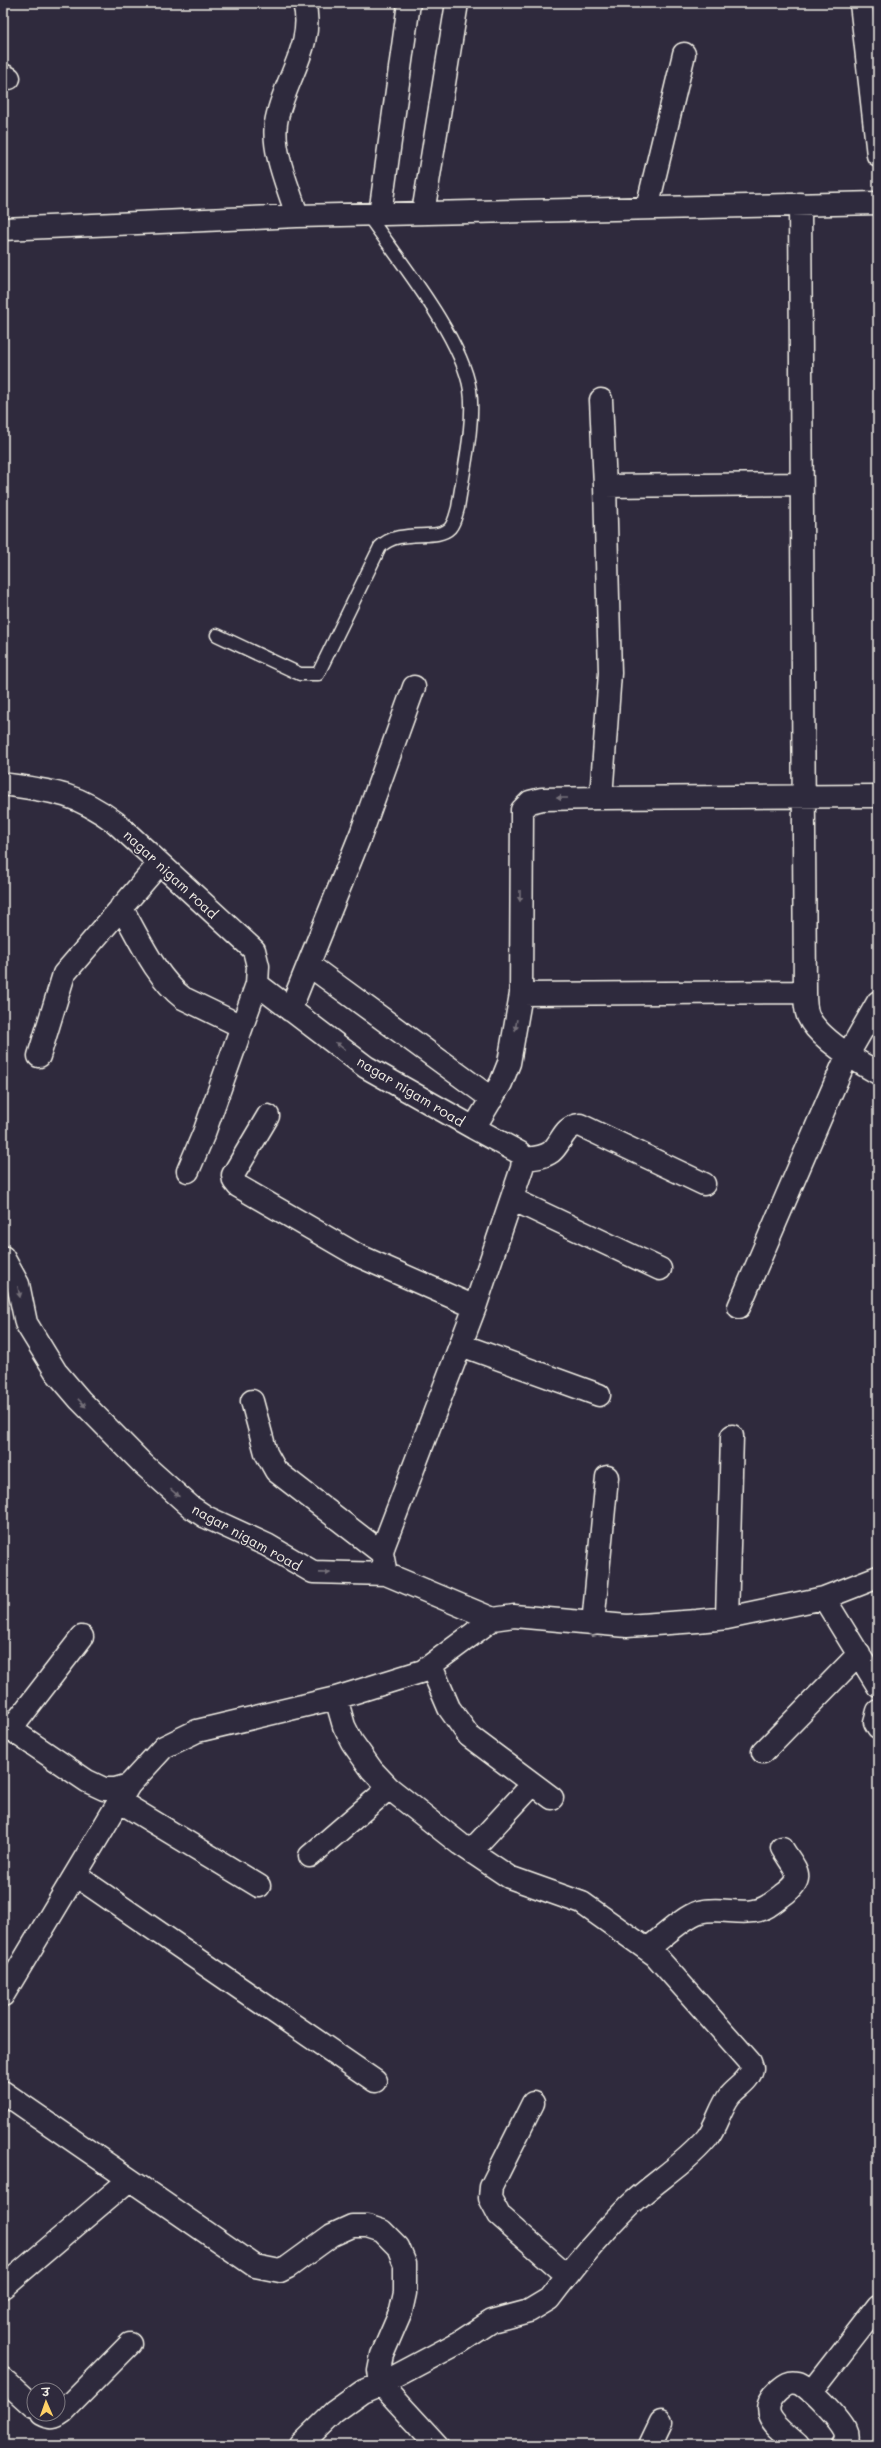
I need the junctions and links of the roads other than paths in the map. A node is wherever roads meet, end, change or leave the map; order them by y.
1 (304, 3) edge
2 (409, 3) edge
3 (457, 3) edge
4 (861, 3) edge
5 (684, 54) dead end
6 (878, 155) edge
7 (878, 203) edge
8 (800, 204) junction
9 (647, 208) junction
10 (423, 213) junction
11 (374, 214) junction
12 (297, 216) junction
13 (3, 229) edge
14 (601, 400) dead end
15 (800, 484) junction
16 (605, 486) junction
17 (217, 635) dead end
18 (414, 687) dead end
19 (3, 784) edge
20 (878, 796) edge
21 (601, 798) junction
22 (803, 798) junction
23 (159, 864) junction
24 (121, 907) junction
25 (309, 965) junction
26 (257, 984) junction
27 (805, 992) junction
28 (521, 994) junction
29 (878, 1002) edge
30 (290, 1010) junction
31 (241, 1026) junction
32 (39, 1056) dead end
33 (847, 1056) junction
34 (878, 1073) edge
35 (492, 1099) junction
36 (268, 1116) dead end
37 (474, 1128) junction
38 (523, 1159) junction
39 (188, 1171) dead end
40 (704, 1184) dead end
41 (512, 1199) junction
42 (3, 1256) edge
43 (660, 1269) dead end
44 (475, 1307) junction
45 (739, 1307) dead end
46 (461, 1345) junction
47 (599, 1394) dead end
48 (252, 1401) dead end
49 (732, 1436) dead end
50 (607, 1477) dead end
51 (384, 1564) junction
52 (878, 1577) edge
53 (824, 1598) junction
54 (727, 1618) junction
55 (493, 1619) junction
56 (593, 1624) junction
57 (82, 1637) dead end
58 (859, 1654) junction
59 (432, 1666) junction
60 (878, 1686) edge
61 (336, 1698) junction
62 (878, 1711) edge
63 (7, 1726) edge
64 (878, 1727) edge
65 (763, 1752) dead end
66 (534, 1784) junction
67 (389, 1788) junction
68 (124, 1793) junction
69 (552, 1798) dead end
70 (782, 1848) dead end
71 (471, 1851) junction
72 (310, 1856) dead end
73 (75, 1875) junction
74 (259, 1886) dead end
75 (647, 1949) junction
76 (3, 1995) edge
77 (375, 2080) dead end
78 (3, 2092) edge
79 (533, 2103) dead end
80 (129, 2180) junction
81 (567, 2275) junction
82 (3, 2287) edge
83 (878, 2306) edge
84 (130, 2344) dead end
85 (3, 2379) edge
86 (382, 2384) junction
87 (812, 2392) junction
88 (26, 2400) edge
89 (66, 2409) edge
90 (661, 2422) dead end
91 (300, 2445) edge
92 (437, 2445) edge
93 (650, 2445) edge
94 (798, 2445) edge
95 (844, 2445) edge

1 - 12 street
2 - 11 street
3 - 10 street
4 - 6 street
5 - 9 street
7 - 8 street
8 - 9 street
8 - 15 street
9 - 10 street
10 - 11 street
11 - 12 street
11 - 17 lane
12 - 13 street
14 - 16 street
15 - 16 street
15 - 22 street
16 - 21 street
18 - 25 street
19 - 23 street, nagar nigam road
20 - 22 street, nagar nigam road
21 - 22 street, nagar nigam road
21 -> 28 street, nagar nigam road
22 - 27 street
23 - 24 street
23 - 26 street, nagar nigam road
24 - 31 street
24 - 32 street
25 - 30 street
25 - 35 street
26 - 30 street, nagar nigam road
26 - 31 street
27 - 28 street
27 - 33 street
28 -> 35 street, nagar nigam road
29 - 33 street
37 -> 30 street, nagar nigam road
31 - 39 street
33 - 34 street
33 - 45 street
35 - 37 street, nagar nigam road
36 - 44 street
37 - 38 street
38 - 40 street
38 - 41 street
41 - 43 street
41 - 44 street
42 -> 51 street, nagar nigam road
44 - 46 street
46 - 47 street
46 - 51 street
48 - 51 street
49 - 54 street
50 - 56 street
51 - 55 street, nagar nigam road
52 - 53 street
53 - 54 street
53 - 58 street
54 - 56 street
55 - 56 street
55 - 59 street
57 - 63 street
58 - 60 street
58 - 65 street
59 - 61 street
59 - 66 street
61 - 67 street
61 - 68 street
62 - 64 street
63 - 68 street
66 - 69 street
66 - 71 street
67 - 71 street
67 - 72 street
68 - 73 street
68 - 74 street
70 - 75 street
71 - 75 street
73 - 76 street
73 - 77 street
75 - 81 street
78 - 80 street
79 - 81 street
80 - 82 street
80 - 86 street
81 - 86 street
83 - 87 street
84 - 89 street
85 - 88 street
86 - 91 street
86 - 92 street
87 - 94 street
87 - 95 street
90 - 93 street

